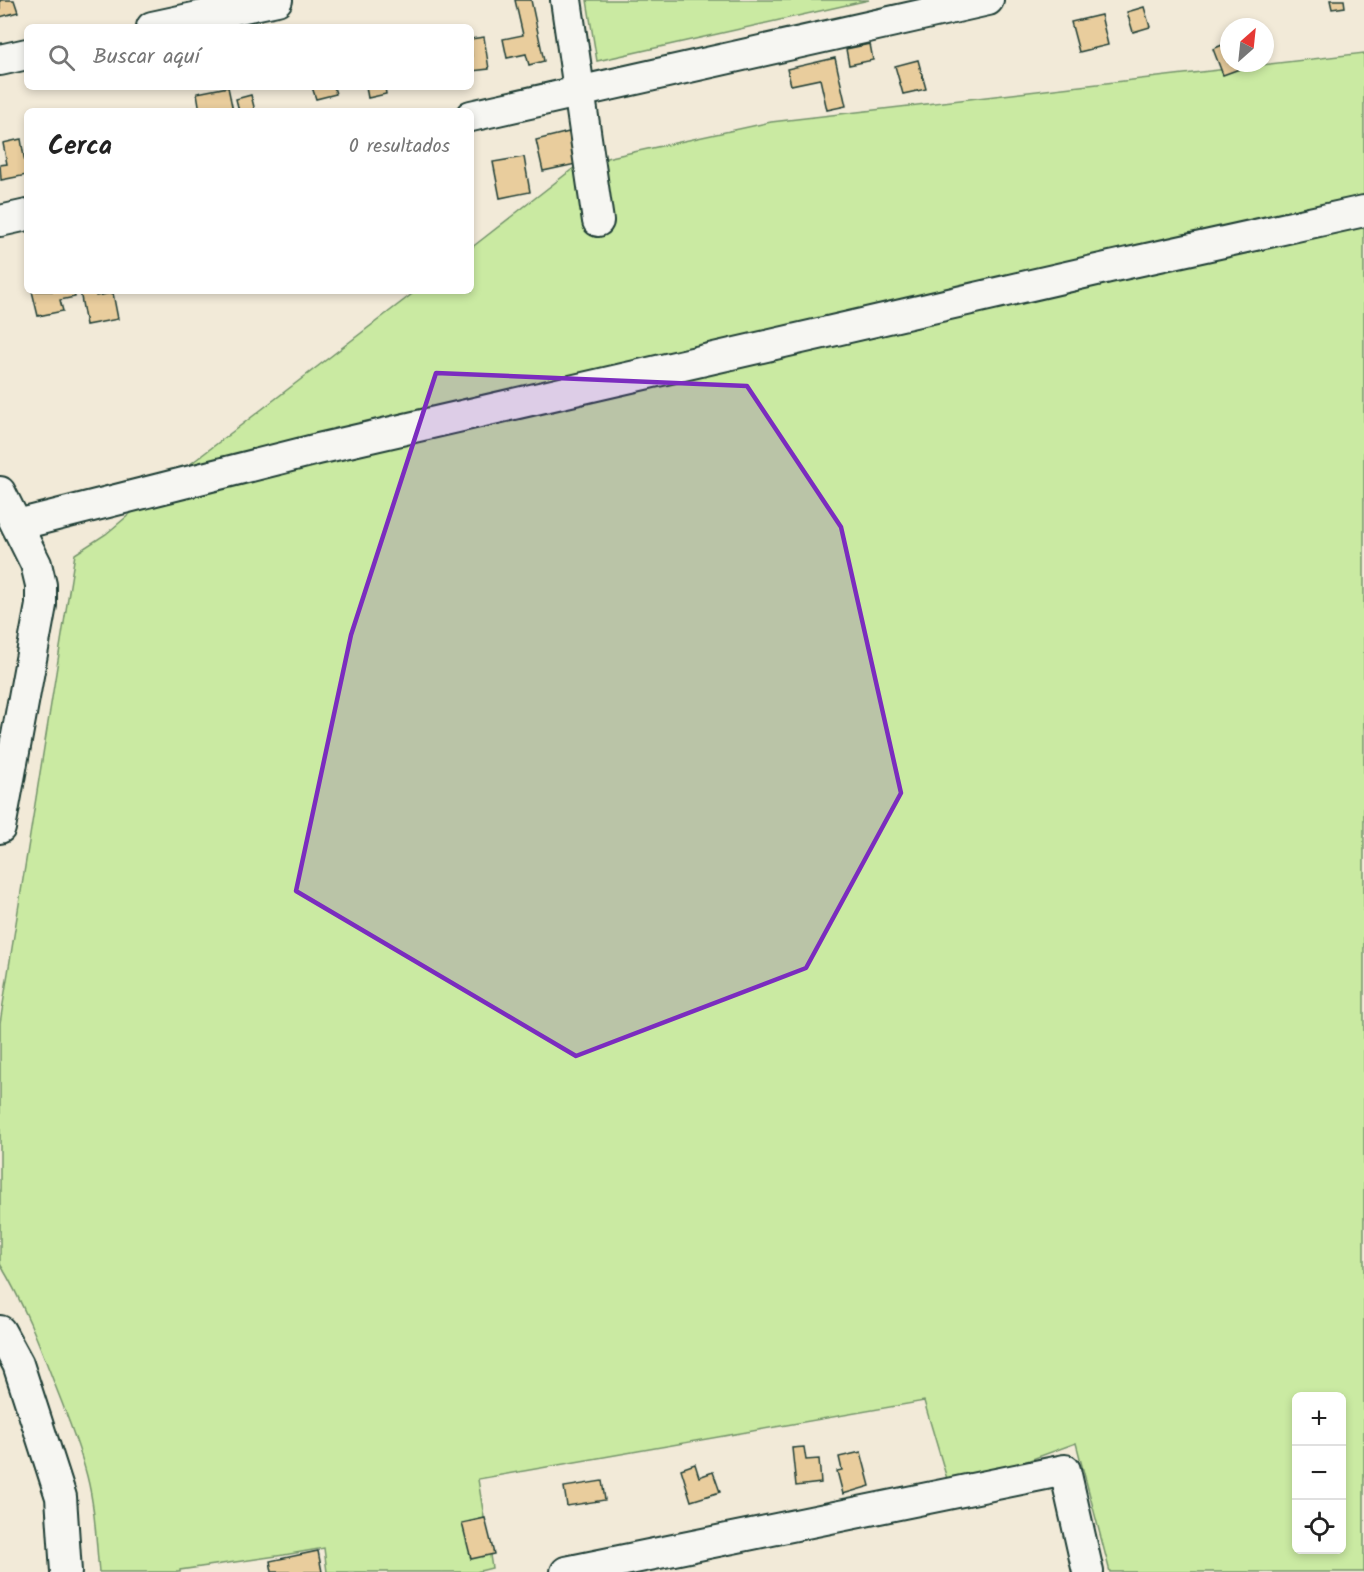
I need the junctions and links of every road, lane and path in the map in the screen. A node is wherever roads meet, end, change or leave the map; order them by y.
1 (277, 0) edge
2 (566, 0) edge
3 (988, 0) edge
4 (166, 24) edge
5 (24, 55) edge
6 (0, 60) edge
7 (578, 92) junction
8 (474, 115) edge
9 (1364, 211) edge
10 (24, 216) edge
11 (0, 221) edge
12 (598, 221) dead end
13 (0, 492) edge
14 (17, 525) junction
15 (0, 828) edge
16 (0, 1330) edge
17 (66, 1572) edge
18 (566, 1572) edge
19 (1088, 1572) edge

1 - 4 street
2 - 7 street
3 - 7 street
5 - 6 street
7 - 8 street
7 - 12 street
9 - 14 street
10 - 11 street
13 - 14 street
14 - 15 street
16 - 17 street
18 - 19 street

